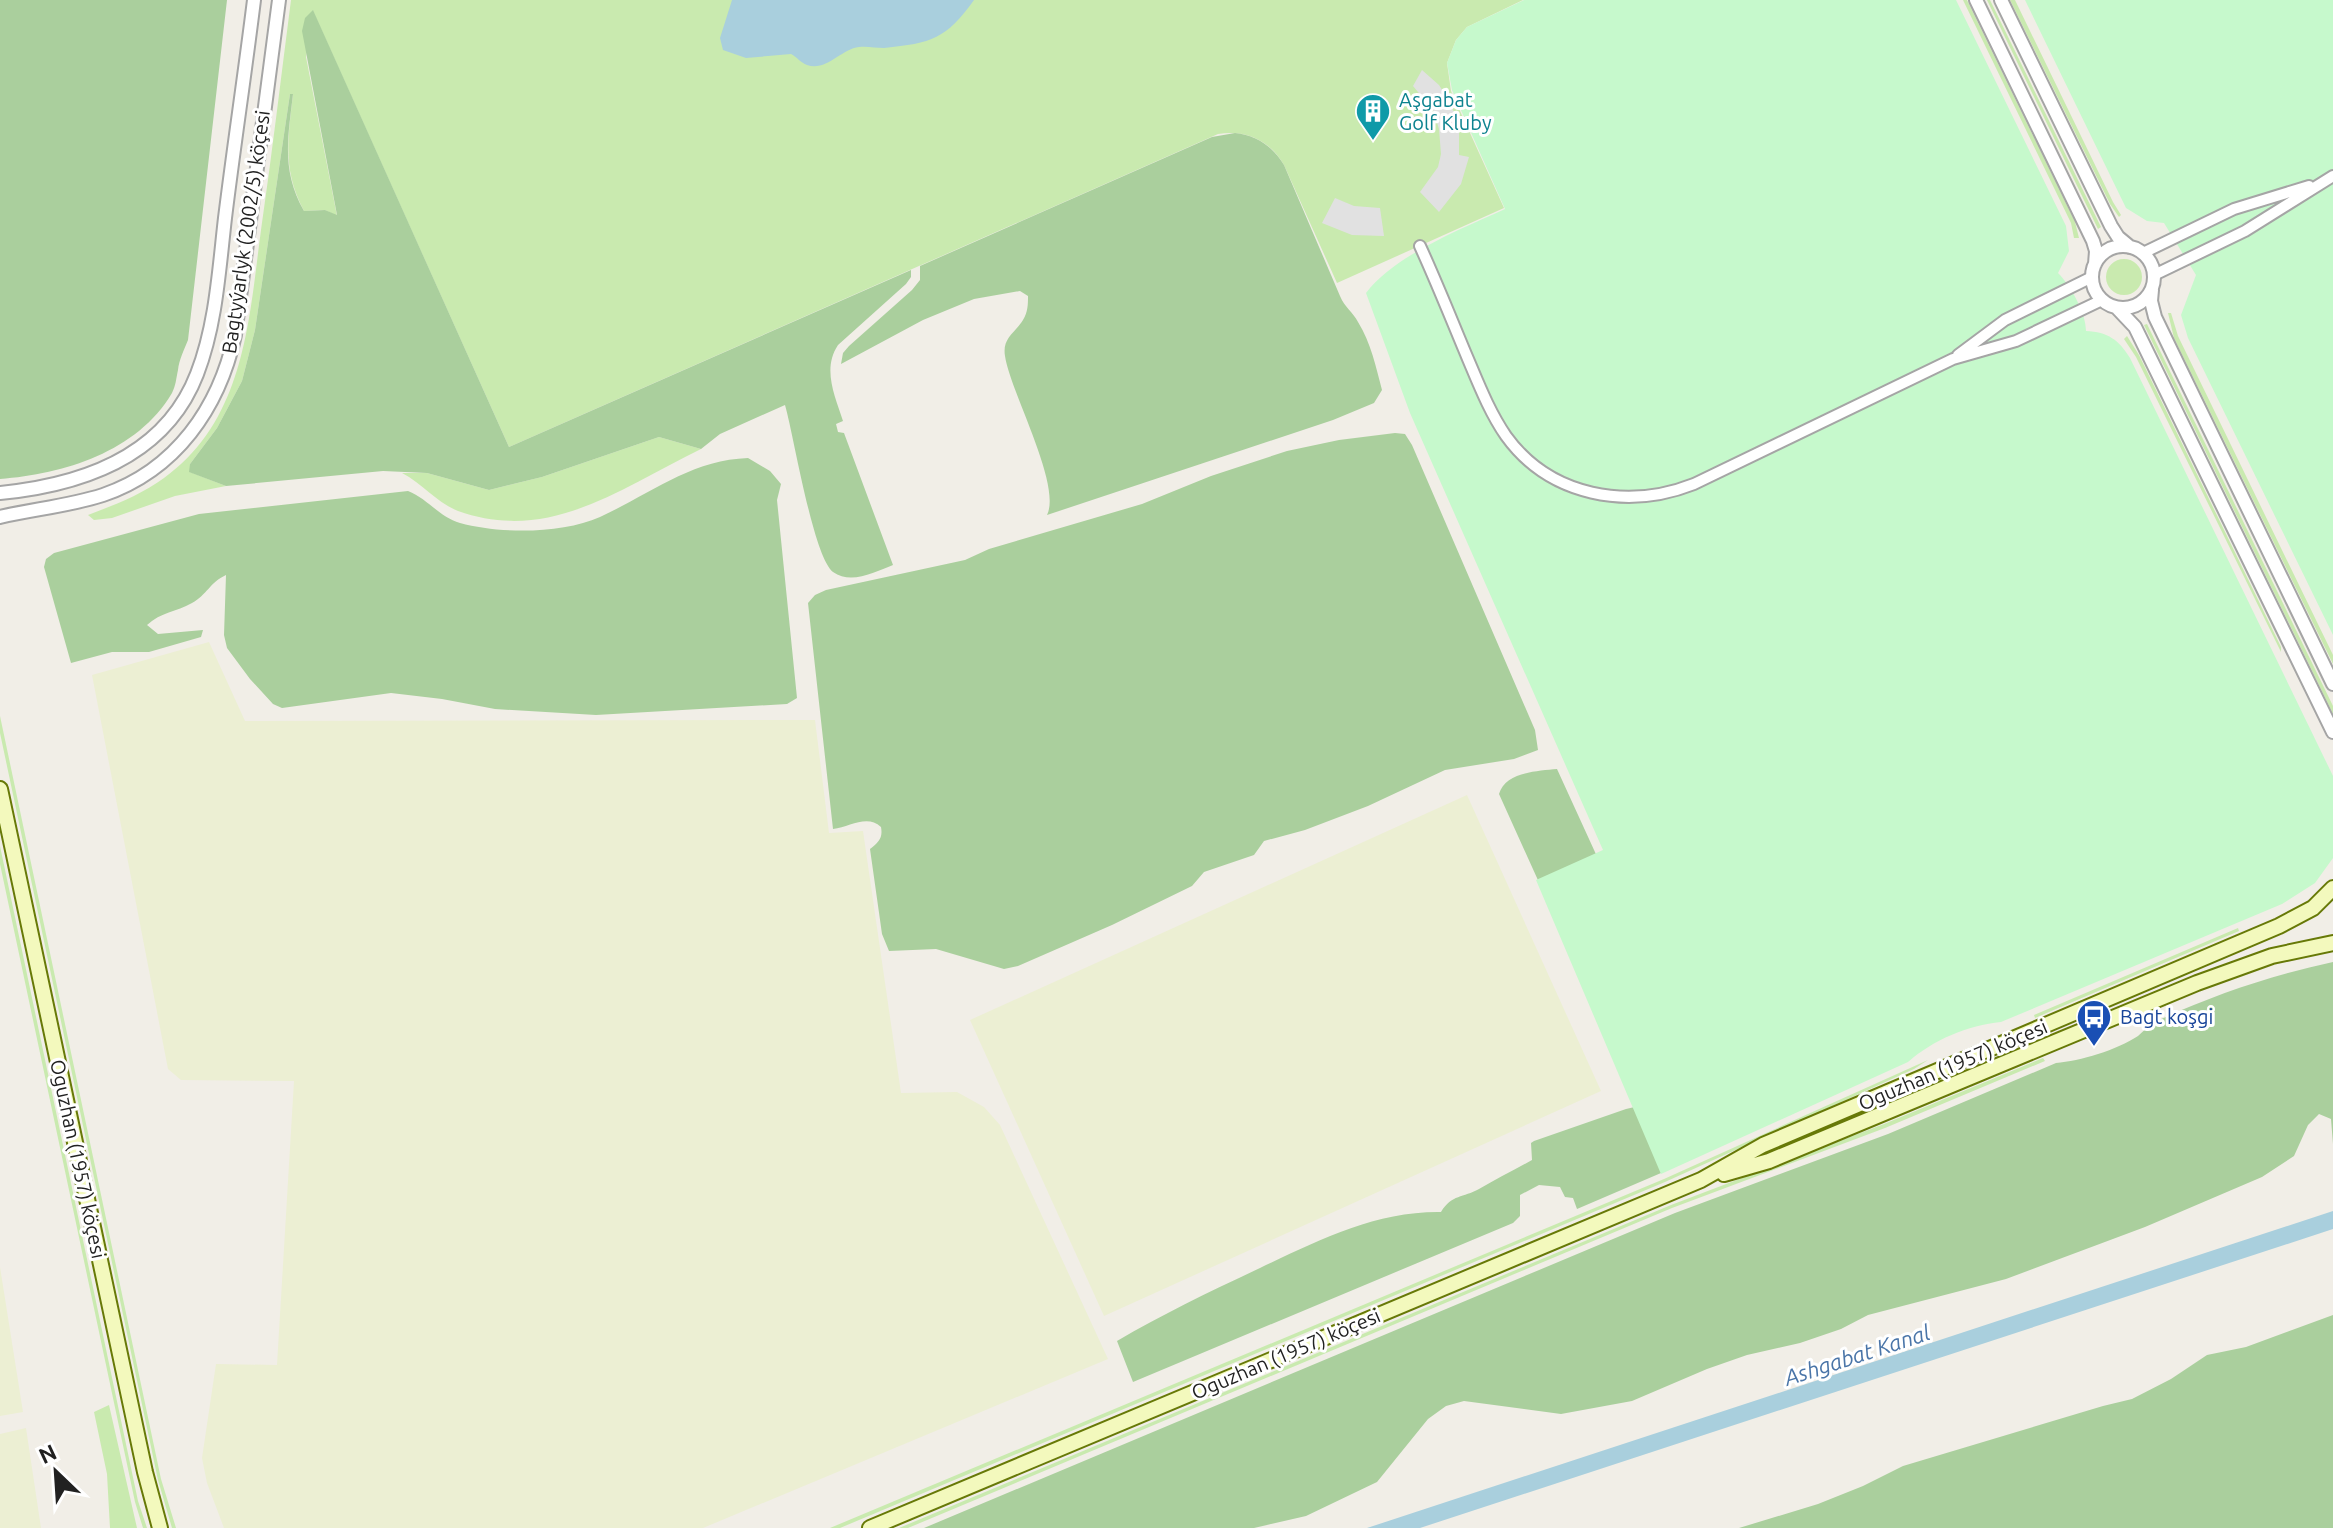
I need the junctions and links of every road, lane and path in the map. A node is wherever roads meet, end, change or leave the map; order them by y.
1 (254, 0) edge
2 (279, 0) edge
3 (1976, 0) edge
4 (2001, 0) edge
5 (2333, 176) edge
6 (2322, 182) junction
7 (1420, 246) dead end
8 (2130, 247) junction
9 (2143, 253) junction
10 (2094, 271) junction
11 (2154, 275) junction
12 (2152, 290) junction
13 (2102, 300) junction
14 (2117, 308) junction
15 (1953, 359) junction
16 (0, 493) edge
17 (0, 517) edge
18 (2333, 684) edge
19 (2333, 732) edge
20 (0, 789) edge
21 (2333, 888) edge
22 (2333, 943) edge
23 (1701, 1180) junction
24 (160, 1528) edge
25 (870, 1528) edge

1 - 16 street, Bagtyýarlyk (2002/5) köçesi
2 - 17 street, Bagtyýarlyk (2002/5) köçesi
3 - 10 street
4 - 8 street
5 - 6 street
6 - 9 street
6 - 11 street
7 - 15 street
8 - 9 street
8 - 10 street
9 - 11 street
10 - 13 street
10 - 15 street
11 - 12 street
12 - 14 street
12 - 18 street
13 - 14 street
13 - 15 street
14 - 19 street
20 - 24 main road, Oguzhan (1957) köçesi
21 - 23 main road, Oguzhan (1957) köçesi
22 - 23 main road, Oguzhan (1957) köçesi
23 - 25 main road, Oguzhan (1957) köçesi

